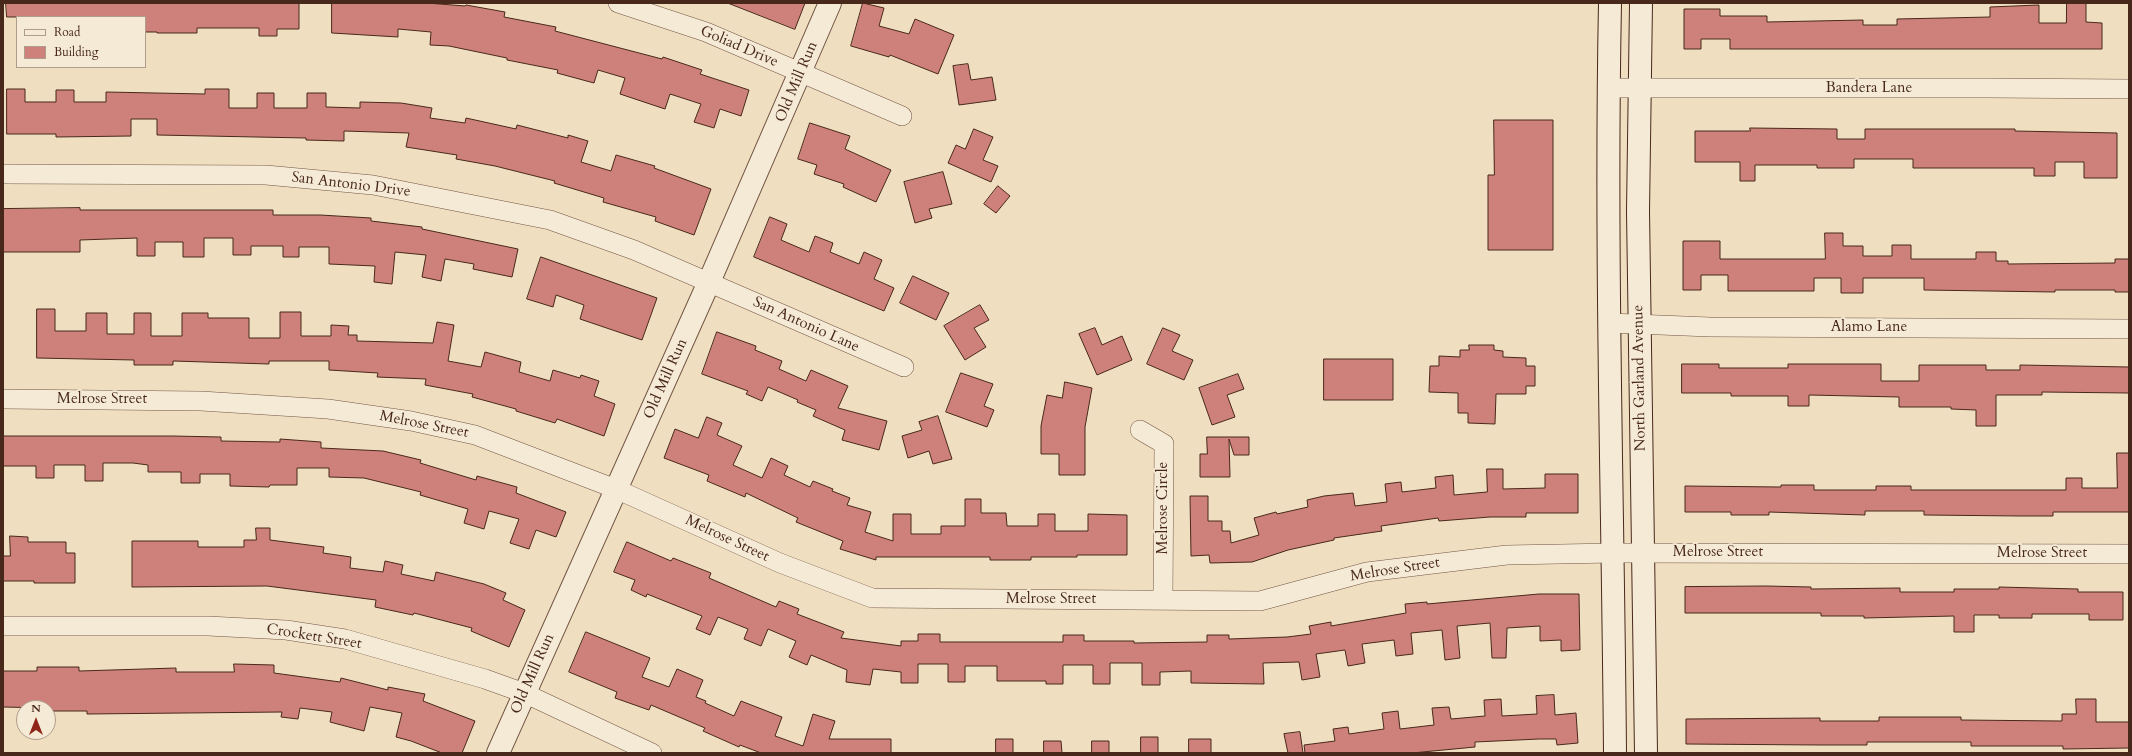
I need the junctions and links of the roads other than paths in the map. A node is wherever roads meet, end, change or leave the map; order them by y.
1 (618, 3) edge
2 (830, 3) edge
3 (1610, 3) edge
4 (1641, 3) edge
5 (801, 74) junction
6 (1608, 88) junction
7 (1640, 88) junction
8 (2129, 89) edge
9 (902, 116) dead end
10 (3, 174) edge
11 (710, 282) junction
12 (1609, 323) junction
13 (1639, 324) junction
14 (2129, 329) edge
15 (904, 366) dead end
16 (3, 400) edge
17 (1140, 430) dead end
18 (616, 489) junction
19 (1613, 553) junction
20 (1643, 553) junction
21 (2129, 554) edge
22 (1163, 600) junction
23 (3, 626) edge
24 (524, 693) junction
25 (498, 753) edge
26 (652, 753) edge
27 (1615, 753) edge
28 (1646, 753) edge

1 - 5 street, Goliad Drive
2 - 5 main road, Old Mill Run
3 - 6 main road, North Garland Avenue
4 - 7 main road, North Garland Avenue
5 - 9 street, Goliad Drive
5 - 11 main road, Old Mill Run
6 - 7 street, Bandera Lane
6 - 12 main road, North Garland Avenue
7 - 8 street, Bandera Lane
7 - 13 main road, North Garland Avenue
10 - 11 street, San Antonio Drive
11 - 15 street, San Antonio Lane
11 - 18 main road, Old Mill Run
12 - 13 street, Alamo Lane
12 - 19 main road, North Garland Avenue
13 - 14 street, Alamo Lane
13 - 20 main road, North Garland Avenue
16 - 18 street, Melrose Street
17 - 22 street, Melrose Circle
18 - 22 street, Melrose Street
18 - 24 main road, Old Mill Run
19 - 20 street, Melrose Street
19 - 22 street, Melrose Street
19 - 27 main road, North Garland Avenue
20 - 21 street, Melrose Street
20 - 28 main road, North Garland Avenue
23 - 24 street, Crockett Street
24 - 25 main road, Old Mill Run
24 - 26 street, Crockett Street

